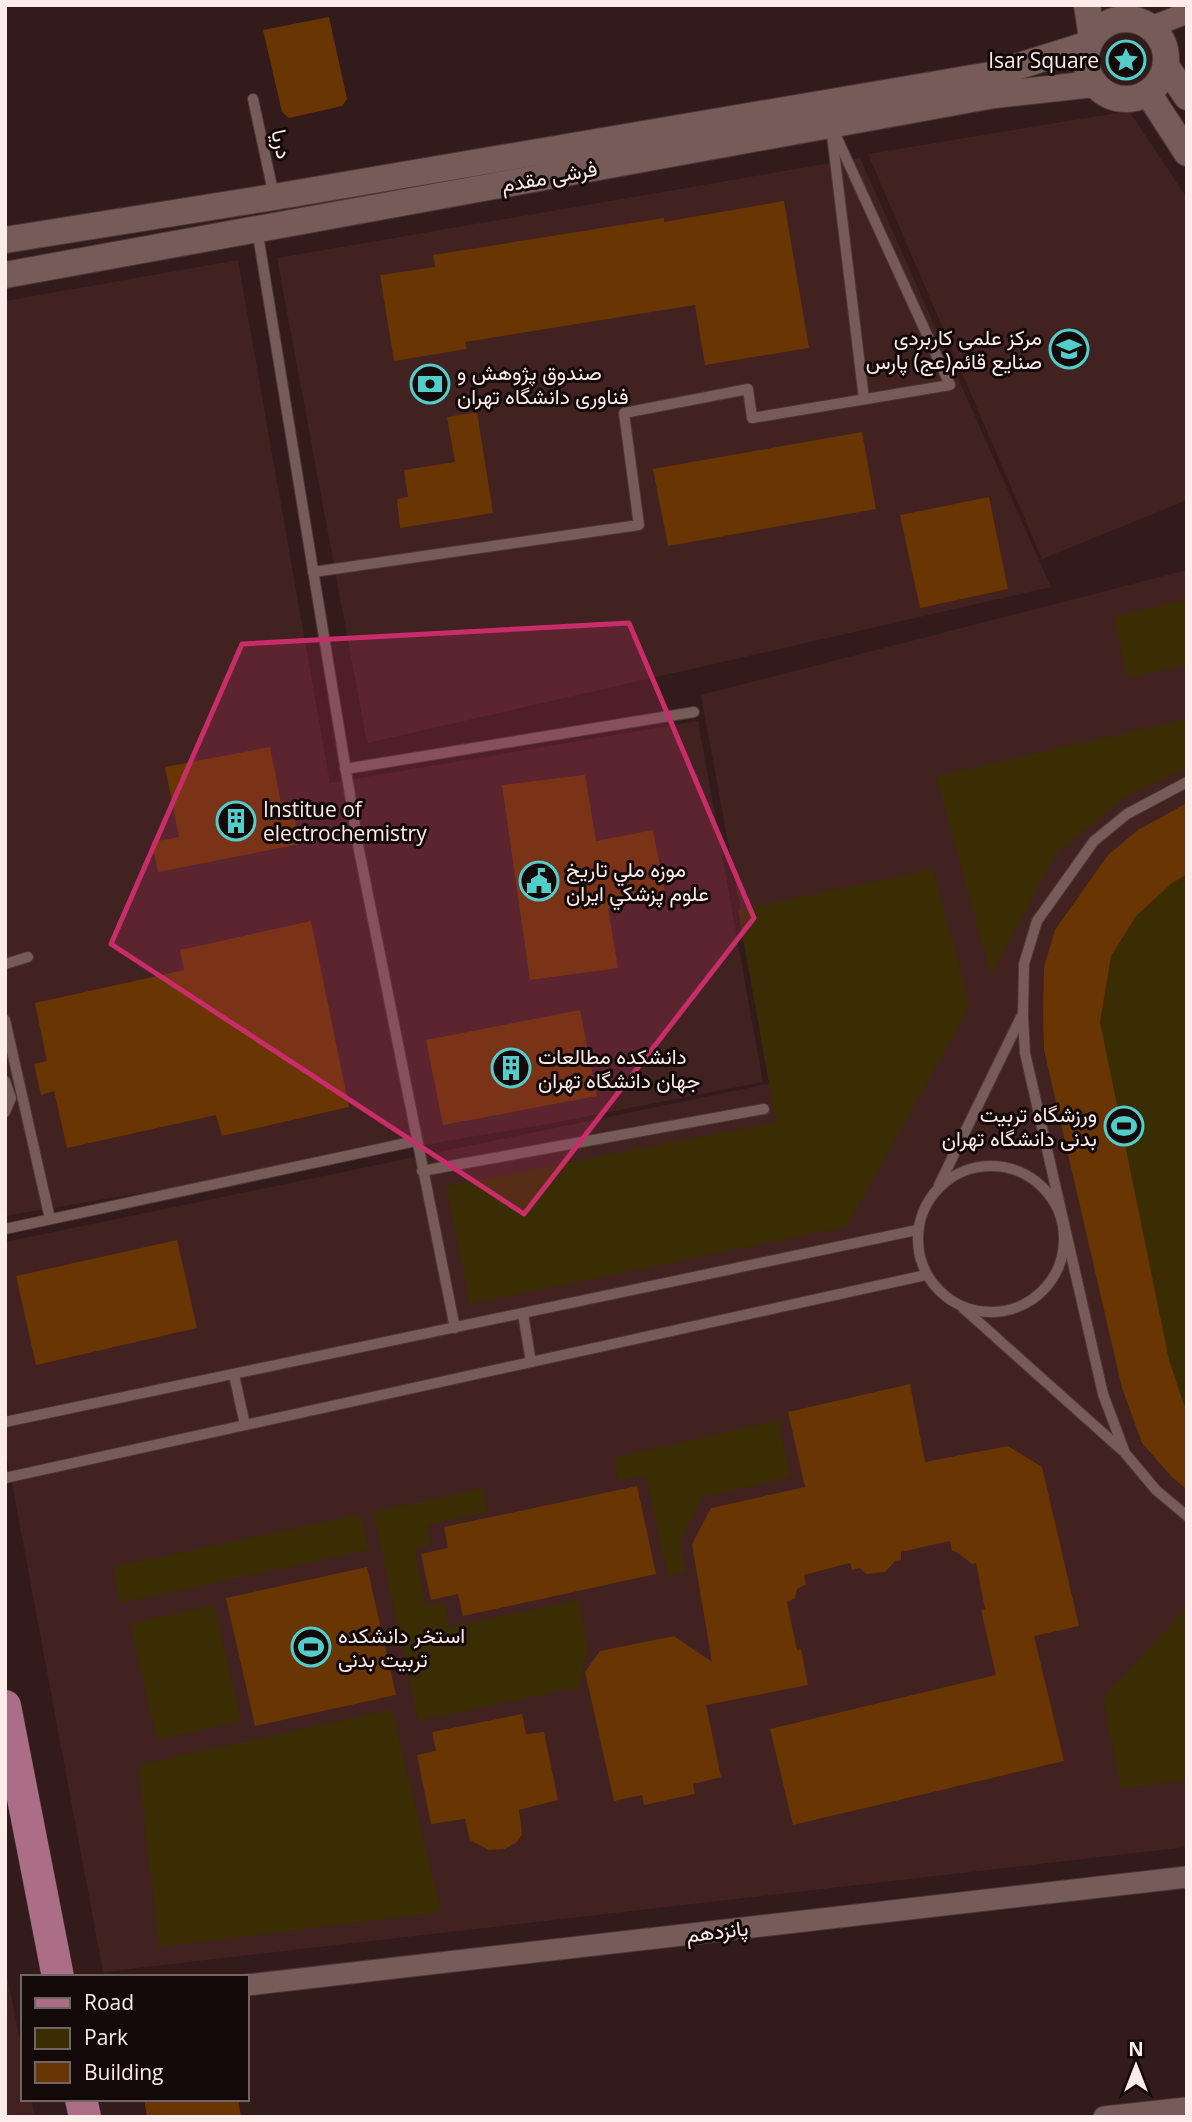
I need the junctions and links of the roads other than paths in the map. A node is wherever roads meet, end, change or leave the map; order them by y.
1 (1087, 5) edge
2 (1116, 5) edge
3 (1187, 13) edge
4 (1146, 25) junction
5 (1091, 41) junction
6 (1166, 66) junction
7 (1094, 84) junction
8 (1148, 93) junction
9 (1187, 97) edge
10 (253, 99) dead end
11 (831, 125) junction
12 (1187, 153) edge
13 (274, 197) junction
14 (257, 229) junction
15 (5, 240) edge
16 (5, 275) edge
17 (864, 399) junction
18 (313, 572) junction
19 (694, 712) dead end
20 (345, 769) junction
21 (1187, 782) edge
22 (28, 957) dead end
23 (5, 964) edge
24 (1023, 1015) junction
25 (5, 1020) edge
26 (12, 1086) edge
27 (764, 1109) dead end
28 (5, 1112) edge
29 (416, 1141) junction
30 (422, 1171) junction
31 (938, 1187) junction
32 (1062, 1218) junction
33 (50, 1219) junction
34 (5, 1229) edge
35 (917, 1230) junction
36 (926, 1275) junction
37 (961, 1306) junction
38 (523, 1314) junction
39 (455, 1328) junction
40 (531, 1362) junction
41 (234, 1375) junction
42 (5, 1422) edge
43 (245, 1425) junction
44 (1125, 1453) junction
45 (5, 1478) edge
46 (1187, 1516) edge
47 (5, 1706) edge
48 (1187, 1877) edge
49 (58, 1975) edge
50 (248, 1985) edge
51 (1187, 2108) edge
52 (1104, 2117) edge

1 - 5 street
2 - 4 street
3 - 4 street
4 - 5 street
4 - 6 street
5 - 7 street
5 - 13 street, فرشی مقدم
6 - 8 street
6 - 9 street
7 - 8 street
7 - 11 street, فرشی مقدم
8 - 12 street
10 - 13 lane, دریا
11 - 14 street, فرشی مقدم
11 - 17 lane
11 - 17 lane
13 - 15 street, فرشی مقدم
14 - 16 street, فرشی مقدم
14 - 18 lane
17 - 18 lane
18 - 20 lane
19 - 20 lane
20 - 29 lane
21 - 24 lane
22 - 23 lane
24 - 31 lane
24 - 32 lane
25 - 26 lane
26 - 28 lane
26 - 33 lane
27 - 30 lane
29 - 30 lane
29 - 33 lane
30 - 39 lane
31 - 32 lane
31 - 35 lane
32 - 37 lane
32 - 44 lane
33 - 34 lane
35 - 36 lane
35 - 38 lane
36 - 37 lane
36 - 40 lane
37 - 44 lane
38 - 39 lane
38 - 40 lane
39 - 41 lane
40 - 43 lane
41 - 42 lane
41 - 43 lane
43 - 45 lane
44 - 46 lane
47 - 49 main road
48 - 50 street, پانزدهم
51 - 52 street

